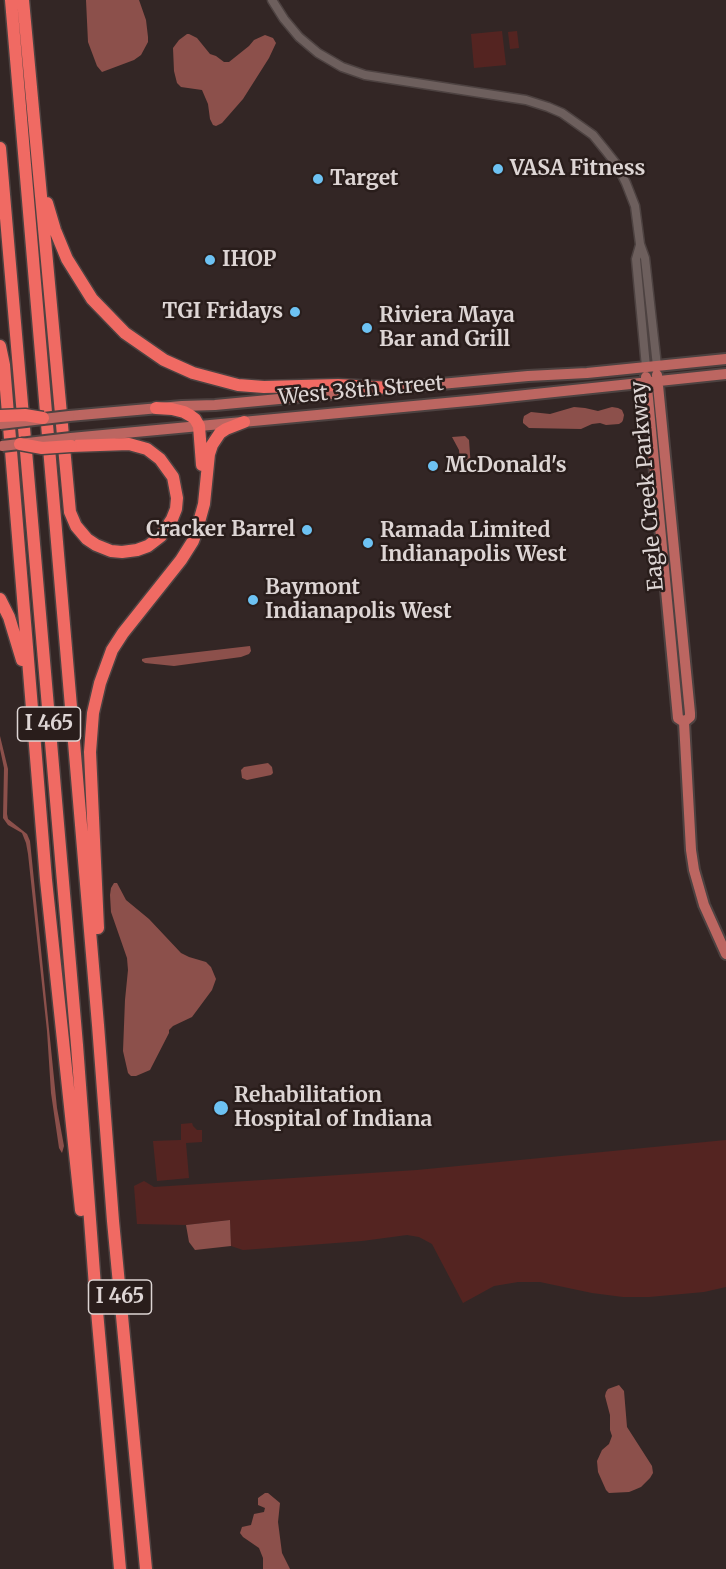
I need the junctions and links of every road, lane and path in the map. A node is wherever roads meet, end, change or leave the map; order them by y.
1 (11, 0) edge
2 (23, 0) edge
3 (272, 0) edge
4 (0, 148) edge
5 (39, 160) junction
6 (0, 346) edge
7 (726, 359) edge
8 (651, 367) junction
9 (726, 374) edge
10 (652, 382) junction
11 (392, 388) junction
12 (156, 408) junction
13 (0, 416) edge
14 (43, 418) junction
15 (244, 422) junction
16 (0, 424) edge
17 (199, 426) junction
18 (71, 442) junction
19 (20, 444) joint
20 (1, 446) edge
21 (206, 484) junction
22 (0, 599) edge
23 (32, 711) junction
24 (726, 954) edge
25 (98, 1025) junction
26 (96, 1300) junction
27 (120, 1569) edge
28 (146, 1569) edge

1 - 25 highway, I 465
2 - 5 highway
3 - 8 street, Eagle Creek Parkway
4 - 26 highway, I 465
5 - 11 highway
5 - 18 highway
6 - 23 highway
7 - 8 main road, West 38th Street
8 - 10 main road, Eagle Creek Parkway
8 - 11 main road, West 38th Street
9 - 10 main road, West 38th Street
10 - 15 main road, West 38th Street
10 - 24 main road, Eagle Creek Parkway
11 - 12 main road, West 38th Street
12 - 14 main road, West 38th Street, bridge
12 - 17 highway
13 - 14 highway, bridge
14 - 16 main road, West 38th Street, bridge
15 - 17 main road, West 38th Street
15 - 21 highway
17 - 18 main road, West 38th Street
17 - 21 highway
18 - 19 highway, bridge
19 - 20 main road, bridge
21 - 25 highway
22 - 23 highway
23 - 26 highway
25 - 28 highway, I 465
26 - 27 highway, I 465

